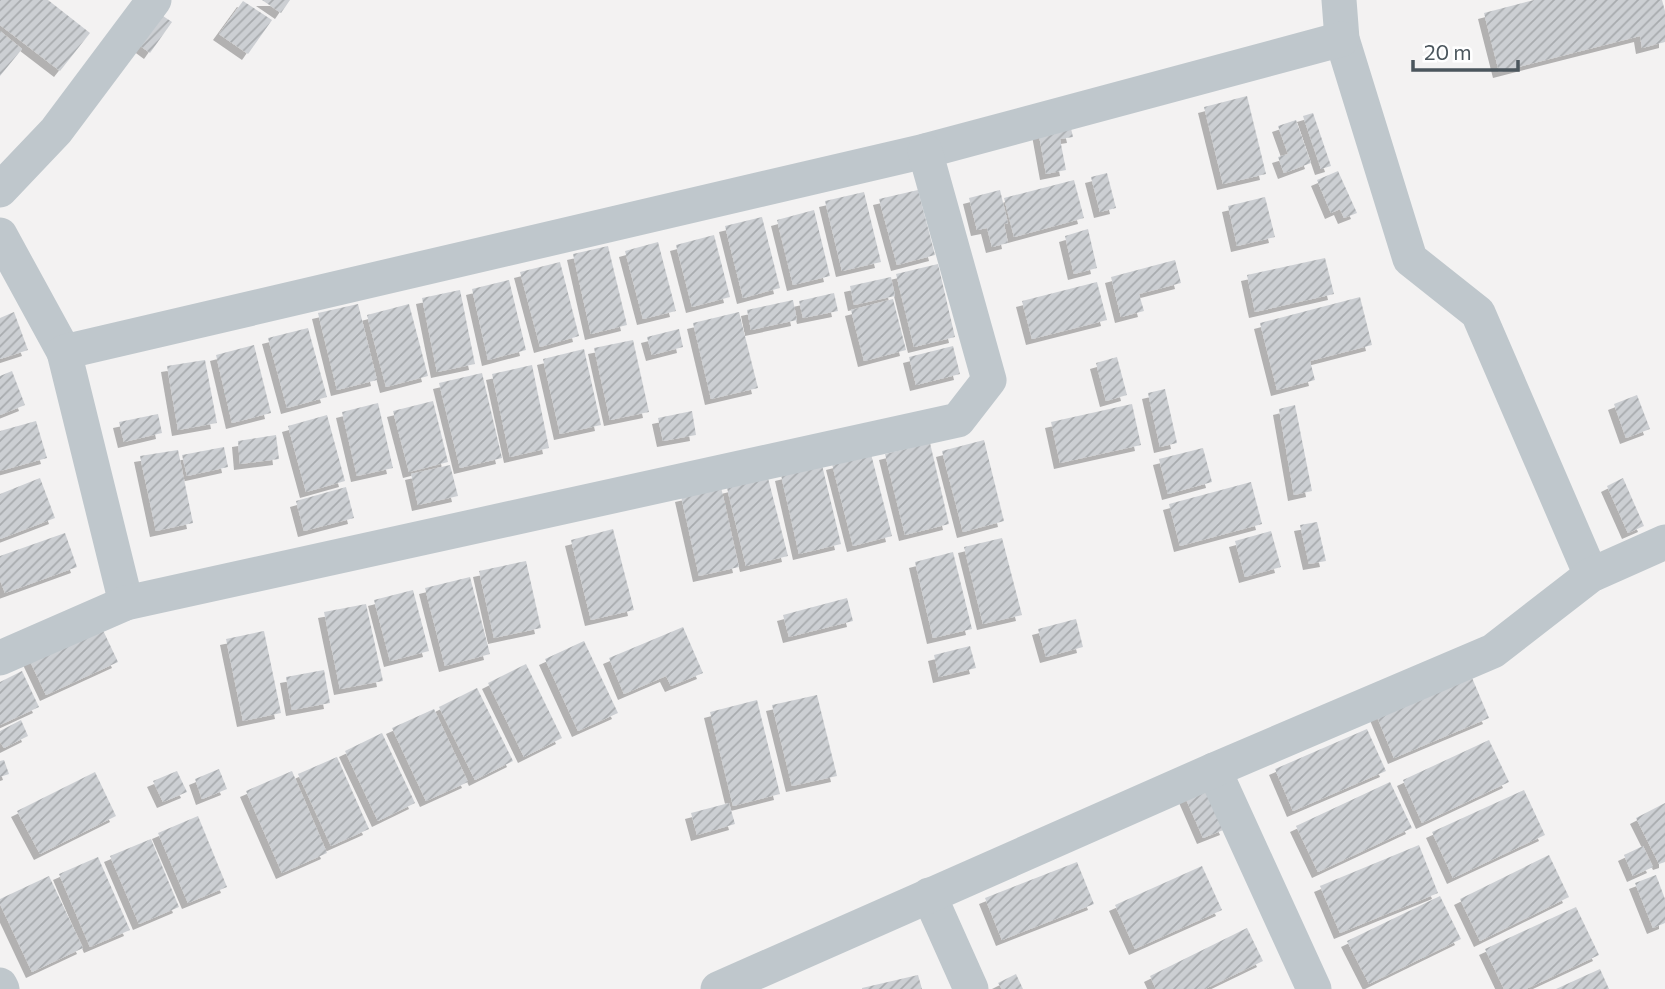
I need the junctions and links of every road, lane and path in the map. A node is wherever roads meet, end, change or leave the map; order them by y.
1 (154, 0) edge
2 (1339, 0) edge
3 (1342, 39) junction
4 (925, 151) junction
5 (0, 190) edge
6 (0, 235) edge
7 (64, 352) junction
8 (1665, 542) edge
9 (1591, 575) junction
10 (126, 603) junction
11 (0, 658) edge
12 (1214, 770) junction
13 (929, 895) junction
14 (718, 989) edge
15 (971, 989) edge
16 (1314, 989) edge

1 - 5 street
2 - 3 street
3 - 4 street
3 - 9 street
4 - 7 street
4 - 10 street
6 - 7 street
7 - 10 street
8 - 9 street
9 - 12 street
10 - 11 street
12 - 13 street
12 - 16 street
13 - 14 street
13 - 15 street

